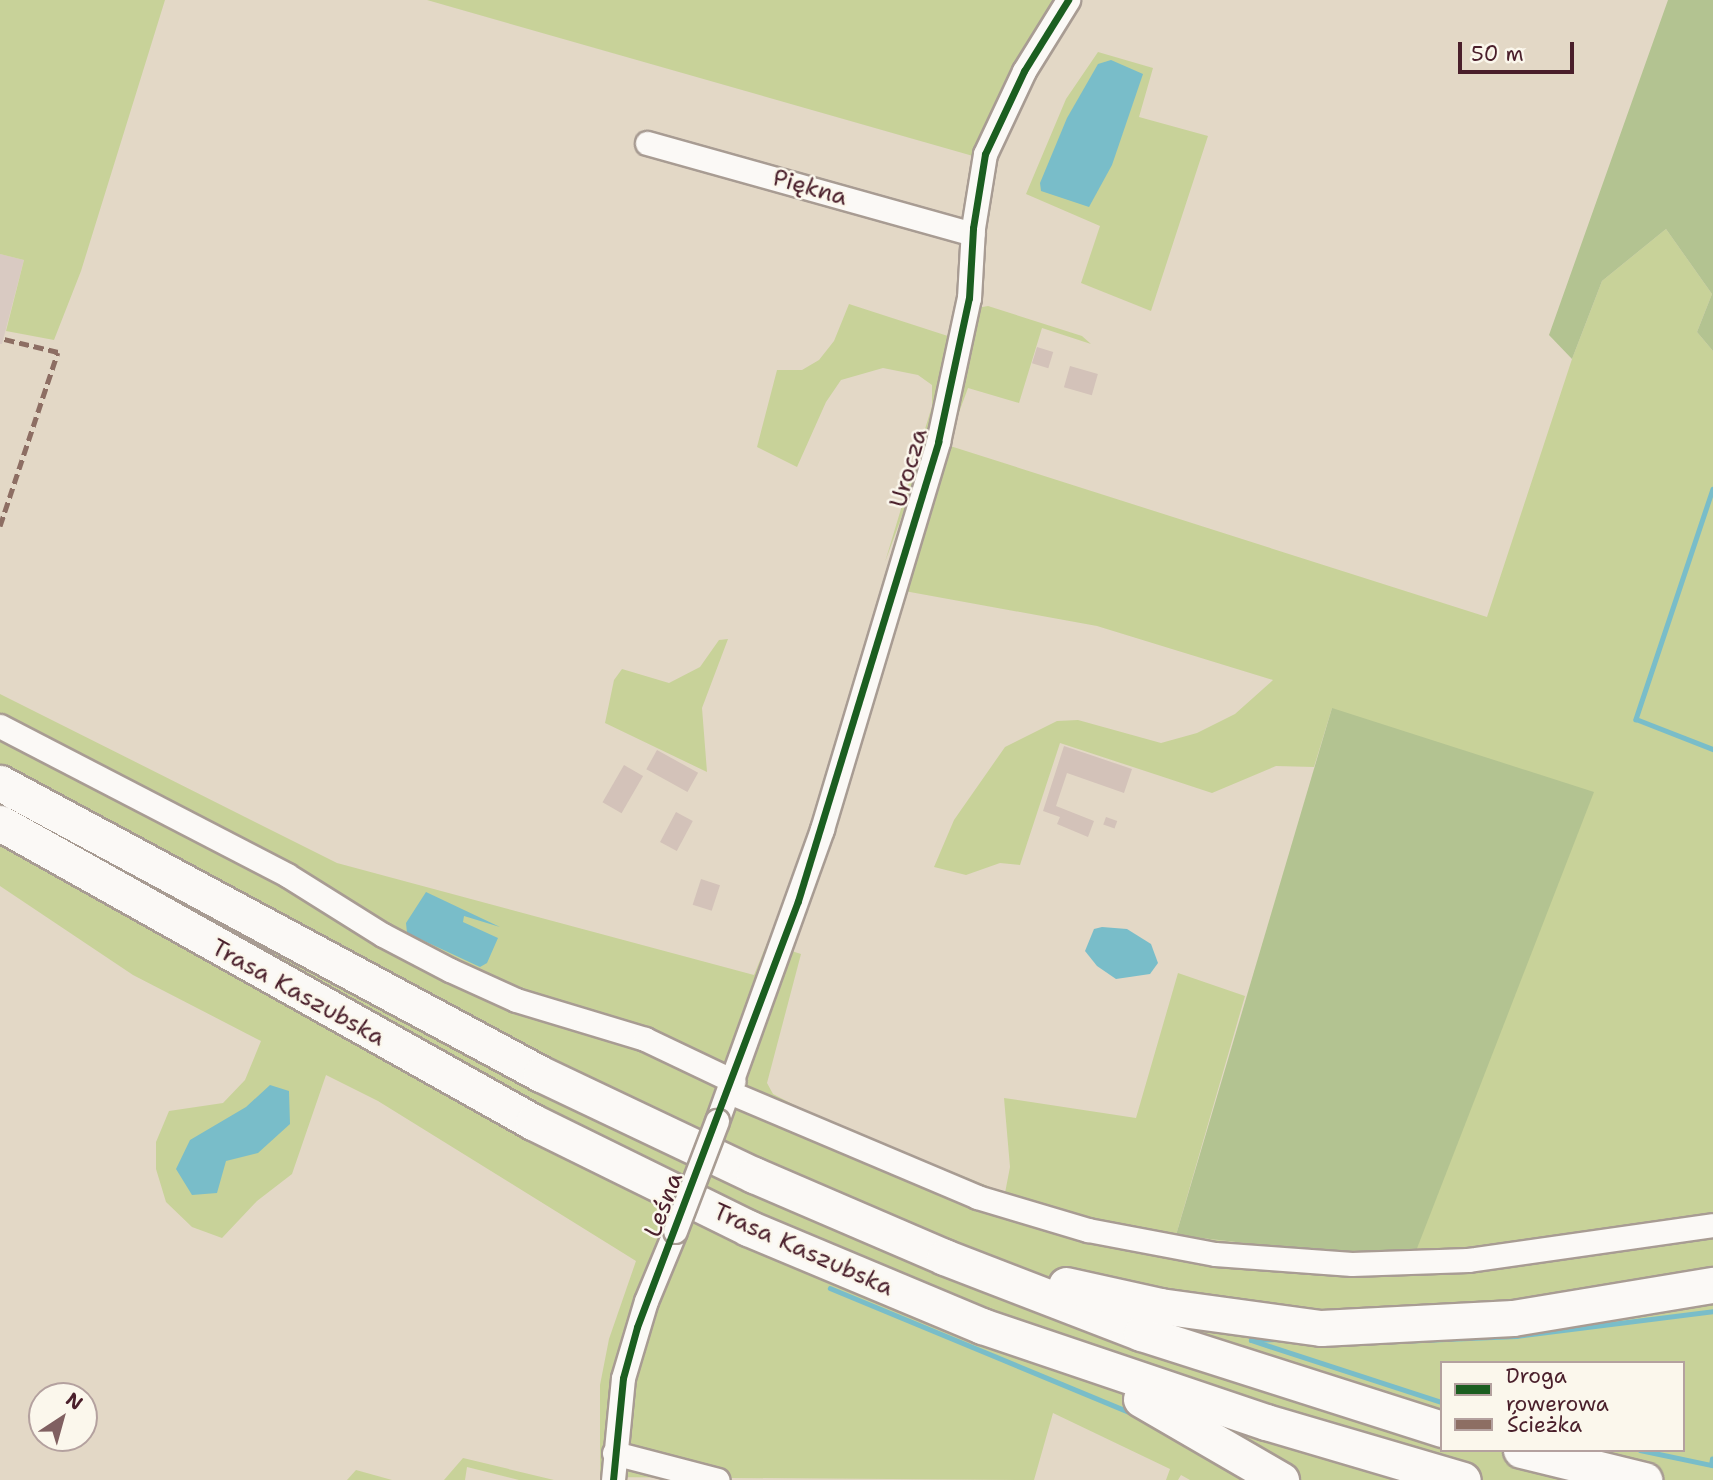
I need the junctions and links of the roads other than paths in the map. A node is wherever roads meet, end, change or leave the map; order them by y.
1 (1068, 0) edge
2 (647, 143) dead end
3 (973, 234) junction
4 (0, 726) edge
5 (0, 783) edge
6 (0, 823) edge
7 (780, 952) joint
8 (731, 1086) junction
9 (1713, 1225) edge
10 (873, 1226) junction
11 (1713, 1285) edge
12 (982, 1326) junction
13 (1440, 1428) edge
14 (1529, 1452) edge
15 (614, 1453) junction
16 (613, 1480) edge
17 (718, 1480) edge
18 (1281, 1480) edge
19 (1463, 1480) edge
20 (1644, 1480) edge

1 - 3 street, Urocza
2 - 3 street, Piękna
3 - 7 street, Urocza
4 - 8 street
5 - 10 highway, Trasa Kaszubska
6 - 12 highway, Trasa Kaszubska
7 - 8 street, Leśna
8 - 9 street
8 - 15 street, Leśna, bridge
10 - 11 highway
10 - 13 highway, Trasa Kaszubska
12 - 18 highway
12 - 19 highway, Trasa Kaszubska
14 - 20 highway
15 - 16 street, Leśna
15 - 17 street

